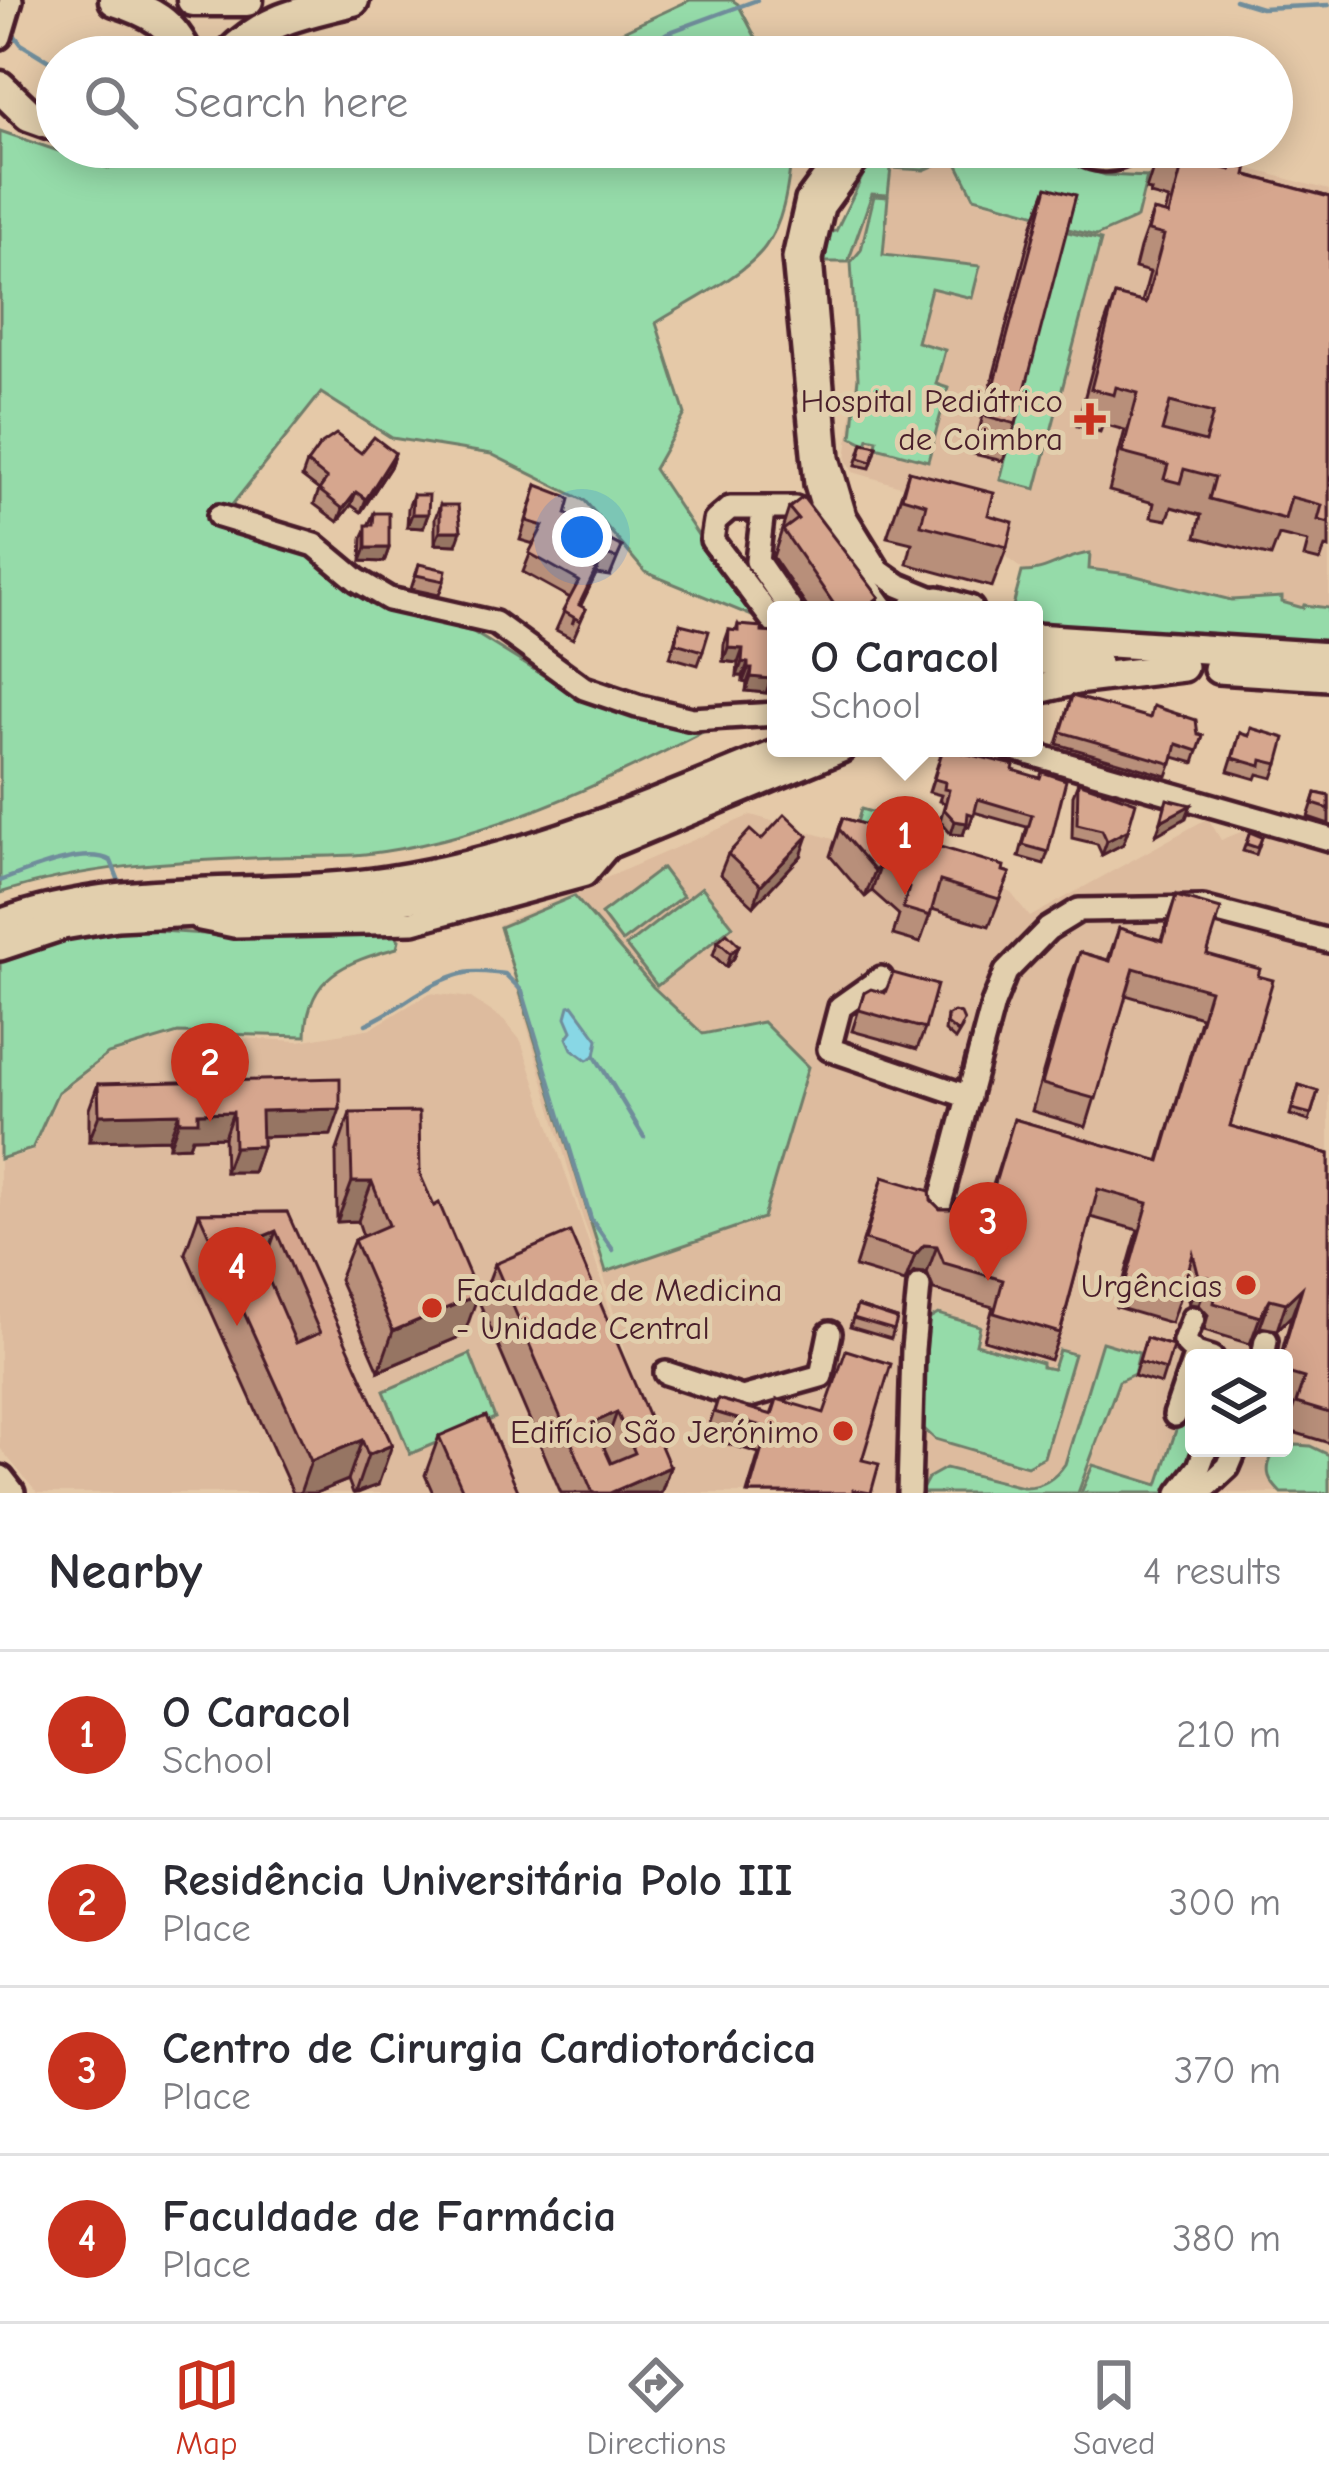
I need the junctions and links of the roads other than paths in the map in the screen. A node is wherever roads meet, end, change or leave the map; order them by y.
1 (11, 0) edge
2 (115, 0) edge
3 (194, 0) edge
4 (247, 0) edge
5 (353, 0) edge
6 (176, 36) edge
7 (247, 36) edge
8 (0, 37) edge
9 (0, 87) edge
10 (36, 118) edge
11 (831, 168) edge
12 (852, 168) edge
13 (816, 484) junction
14 (795, 508) junction
15 (763, 510) junction
16 (219, 516) dead end
17 (827, 521) junction
18 (785, 601) edge
19 (878, 601) edge
20 (920, 601) edge
21 (767, 613) edge
22 (1043, 639) edge
23 (1329, 657) edge
24 (1043, 660) edge
25 (1183, 667) junction
26 (1329, 676) edge
27 (1043, 688) edge
28 (767, 715) edge
29 (770, 757) edge
30 (819, 757) edge
31 (1042, 757) edge
32 (1329, 839) edge
33 (0, 924) edge
34 (1329, 941) edge
35 (0, 946) edge
36 (881, 978) dead end
37 (969, 1097) junction
38 (935, 1222) edge
39 (919, 1286) dead end
40 (1192, 1318) dead end
41 (830, 1333) dead end
42 (1192, 1349) edge
43 (666, 1373) dead end
44 (1185, 1391) edge
45 (1175, 1415) dead end
46 (1203, 1457) edge
47 (1232, 1457) edge
48 (0, 1480) edge
49 (10, 1493) edge
50 (909, 1493) edge
51 (1179, 1493) edge
52 (1200, 1493) edge

1 - 8 street
2 - 6 highway
3 - 4 highway
5 - 7 highway
9 - 10 highway
11 - 13 street
12 - 20 street
13 - 14 street
13 - 17 street
14 - 15 street
14 - 17 street
15 - 18 street
15 - 21 street
16 - 28 street
17 - 19 street
22 - 23 main road
24 - 25 main road
25 - 26 main road
25 - 27 main road
29 - 33 main road
30 - 35 main road
31 - 32 street
34 - 37 street
36 - 37 street
37 - 38 street
39 - 50 street
40 - 42 street
41 - 43 street
44 - 45 street
46 - 51 street
47 - 52 street
48 - 49 main road

